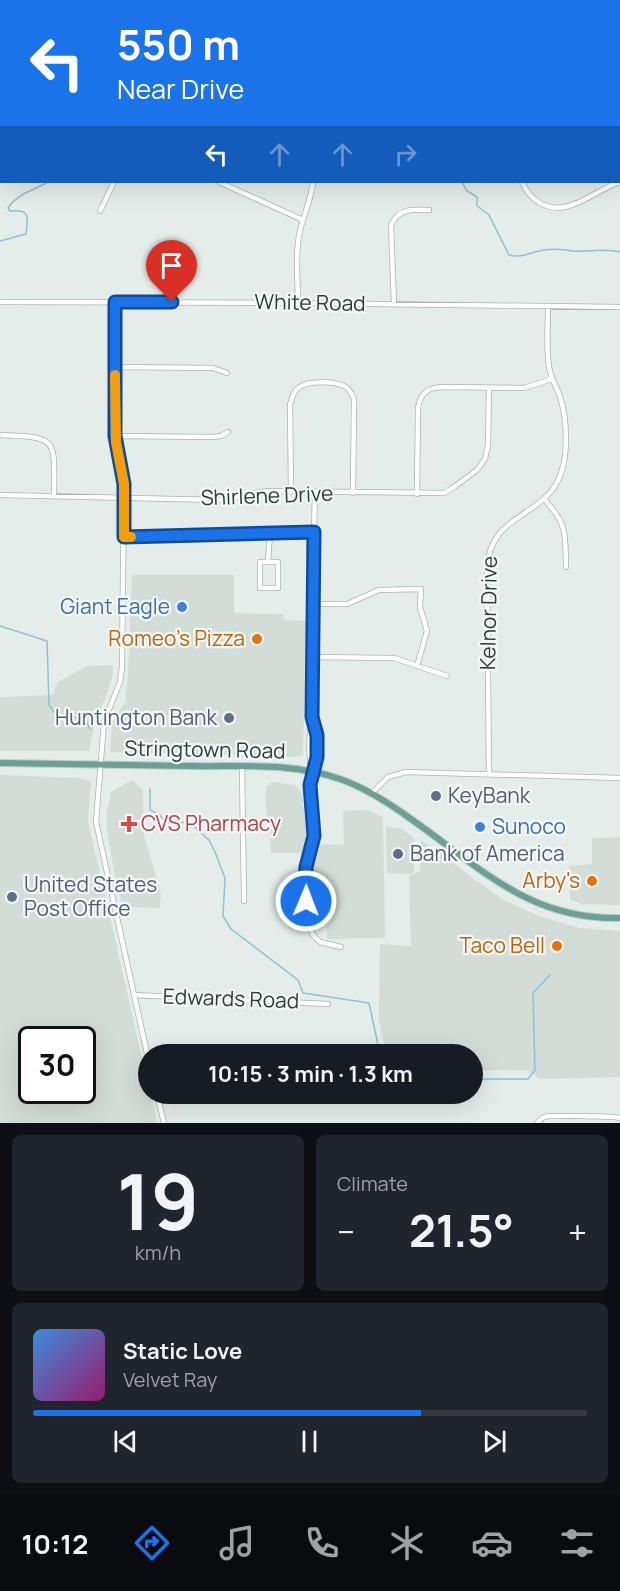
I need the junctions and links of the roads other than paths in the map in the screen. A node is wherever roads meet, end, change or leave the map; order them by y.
1 (114, 183) edge
2 (221, 183) edge
3 (313, 183) edge
4 (523, 183) edge
5 (618, 183) edge
6 (429, 210) dead end
7 (100, 211) dead end
8 (303, 220) junction
9 (0, 302) edge
10 (115, 302) junction
11 (298, 303) junction
12 (394, 304) junction
13 (548, 306) junction
14 (620, 307) edge
15 (115, 367) junction
16 (227, 373) dead end
17 (552, 379) junction
18 (489, 388) junction
19 (228, 432) dead end
20 (0, 435) edge
21 (115, 436) junction
22 (291, 491) junction
23 (315, 492) junction
24 (353, 493) junction
25 (417, 494) junction
26 (0, 495) edge
27 (54, 496) junction
28 (124, 498) junction
29 (544, 499) junction
30 (314, 532) junction
31 (270, 533) junction
32 (124, 537) junction
33 (268, 562) junction
34 (566, 567) dead end
35 (312, 604) junction
36 (312, 657) junction
37 (417, 666) junction
38 (447, 676) dead end
39 (312, 717) junction
40 (0, 763) edge
41 (101, 764) junction
42 (242, 766) junction
43 (312, 770) junction
44 (489, 774) junction
45 (620, 778) edge
46 (372, 793) junction
47 (244, 901) dead end
48 (620, 918) edge
49 (341, 947) dead end
50 (134, 995) junction
51 (328, 1004) dead end
52 (145, 1044) edge
53 (159, 1104) edge
54 (620, 1118) edge
55 (164, 1123) edge
56 (537, 1123) edge

1 - 7 street
2 - 8 street
3 - 8 street
4 - 5 street
6 - 12 street
8 - 11 street
9 - 10 street, White Road
10 - 11 street, White Road
10 - 15 street
11 - 12 street, White Road
12 - 13 street, White Road
13 - 14 street, White Road
13 - 17 street, Kelnor Drive
15 - 16 street
15 - 21 street
17 - 18 street
17 - 29 street, Kelnor Drive
18 - 25 street, Shirlene Drive
18 - 25 street
19 - 21 street
20 - 27 street
21 - 28 street
22 - 23 street, Shirlene Drive
22 - 24 street
22 - 28 street, Shirlene Drive
23 - 24 street, Shirlene Drive
23 - 30 street
24 - 25 street, Shirlene Drive
26 - 27 street, Shirlene Drive
27 - 28 street, Shirlene Drive
28 - 32 street
29 - 34 street
29 - 44 street, Kelnor Drive
30 - 31 street
30 - 35 street
31 - 32 street
31 - 33 street
32 - 41 street
33 - 33 street
35 - 36 street
35 - 37 street
36 - 37 street
36 - 39 street
37 - 38 street
39 - 43 street
39 - 43 street
40 - 41 main road, Stringtown Road
41 - 42 main road, Stringtown Road
41 - 50 street
42 - 43 main road, Stringtown Road
42 - 47 street
43 - 46 main road, Stringtown Road
43 - 49 street
44 - 45 street
44 - 46 street
46 - 48 main road, Stringtown Road
50 - 51 street, Edwards Road
50 - 52 street
53 - 55 street
54 - 56 street

